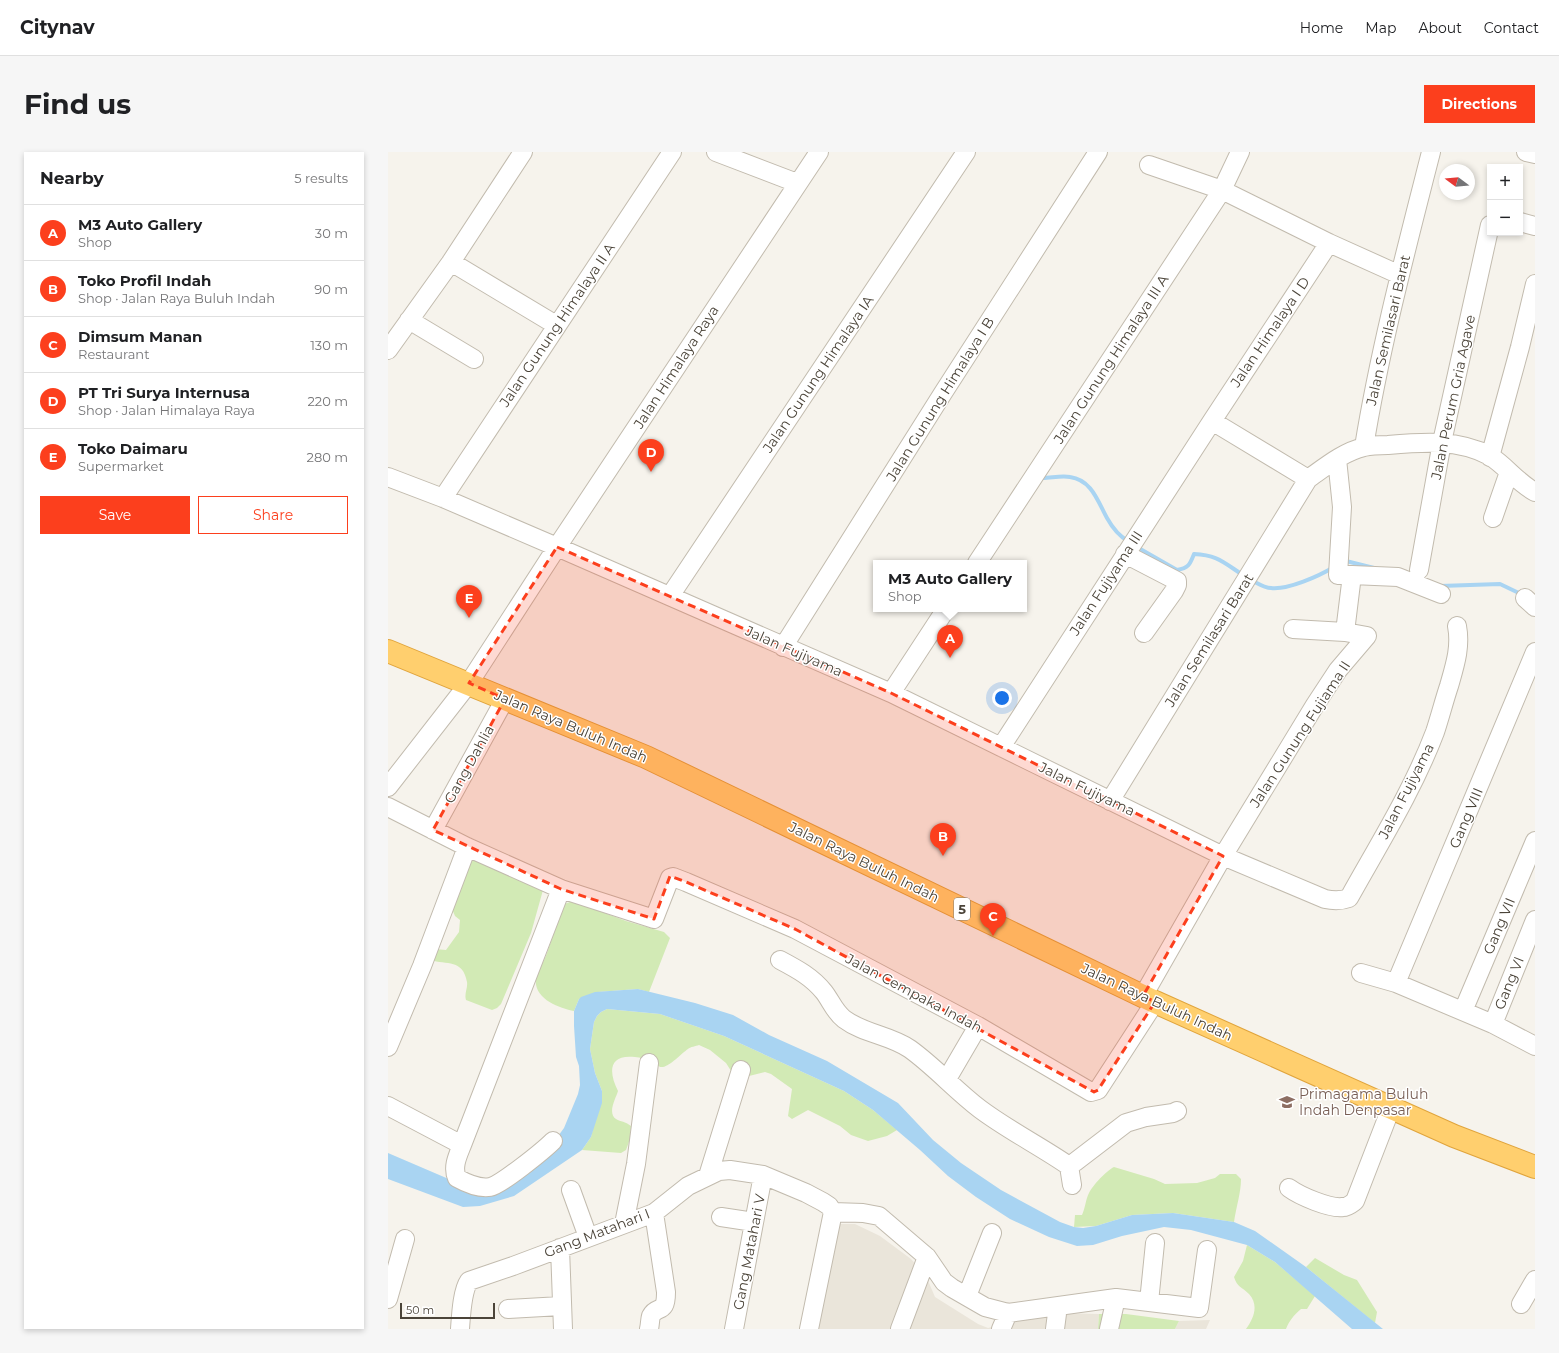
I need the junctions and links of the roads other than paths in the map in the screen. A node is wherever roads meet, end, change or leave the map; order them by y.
1 (523, 152) edge
2 (672, 152) edge
3 (716, 152) edge
4 (819, 152) edge
5 (966, 152) edge
6 (1098, 152) edge
7 (1240, 152) edge
8 (1431, 152) edge
9 (1526, 152) edge
10 (1535, 154) edge
11 (1149, 165) dead end
12 (797, 183) junction
13 (1222, 190) junction
14 (1523, 223) edge
15 (1535, 226) edge
16 (1488, 236) edge
17 (1329, 243) junction
18 (451, 262) junction
19 (1400, 275) junction
20 (1535, 284) edge
21 (409, 320) junction
22 (556, 325) junction
23 (1528, 348) edge
24 (388, 350) edge
25 (474, 359) dead end
26 (1212, 420) junction
27 (1442, 442) junction
28 (1364, 447) junction
29 (1490, 457) junction
30 (1337, 459) junction
31 (1509, 472) junction
32 (388, 477) edge
33 (1308, 479) junction
34 (1535, 492) edge
35 (442, 498) junction
36 (1493, 518) dead end
37 (557, 547) junction
38 (1125, 554) junction
39 (979, 560) edge
40 (1420, 570) dead end
41 (1352, 575) junction
42 (1441, 594) dead end
43 (670, 596) junction
44 (944, 612) edge
45 (1457, 626) dead end
46 (1293, 629) dead end
47 (1345, 632) junction
48 (1144, 633) dead end
49 (783, 647) junction
50 (388, 651) edge
51 (1535, 652) edge
52 (469, 683) junction
53 (891, 693) junction
54 (505, 698) junction
55 (1001, 747) junction
56 (388, 787) edge
57 (1110, 800) junction
58 (388, 807) edge
59 (433, 830) junction
60 (1535, 841) edge
61 (467, 847) junction
62 (1222, 856) junction
63 (561, 889) junction
64 (1535, 920) edge
65 (780, 960) dead end
66 (1361, 973) dead end
67 (1396, 982) junction
68 (1149, 999) junction
69 (1464, 1011) junction
70 (1493, 1024) junction
71 (978, 1026) junction
72 (1535, 1046) edge
73 (388, 1047) edge
74 (649, 1064) dead end
75 (741, 1070) dead end
76 (947, 1079) junction
77 (388, 1106) edge
78 (1391, 1108) junction
79 (1177, 1111) dead end
80 (554, 1141) dead end
81 (462, 1144) junction
82 (1075, 1162) dead end
83 (1534, 1165) edge
84 (763, 1175) junction
85 (708, 1176) junction
86 (1072, 1185) dead end
87 (1289, 1188) dead end
88 (571, 1190) dead end
89 (654, 1212) junction
90 (833, 1212) junction
91 (721, 1217) dead end
92 (754, 1222) junction
93 (624, 1224) junction
94 (992, 1233) dead end
95 (588, 1237) junction
96 (405, 1239) dead end
97 (1155, 1243) dead end
98 (560, 1248) junction
99 (1207, 1250) dead end
100 (927, 1257) junction
101 (393, 1265) edge
102 (1535, 1280) edge
103 (967, 1296) junction
104 (1116, 1298) junction
105 (388, 1299) edge
106 (1149, 1302) junction
107 (1521, 1304) dead end
108 (561, 1306) junction
109 (1058, 1306) junction
110 (508, 1309) dead end
111 (1004, 1321) edge
112 (460, 1329) edge
113 (563, 1329) edge
114 (649, 1329) edge
115 (734, 1329) edge
116 (809, 1329) edge
117 (900, 1329) edge
118 (1055, 1329) edge
119 (1109, 1329) edge

1 - 18 street
2 - 22 street, Jalan Gunung Himalaya II A
3 - 12 street
4 - 12 street, Jalan Himalaya Raya
5 - 43 street, Jalan Gunung Himalaya IA
6 - 49 street, Jalan Gunung Himalaya I B
7 - 13 street, Jalan Gunung Himalaya III A
8 - 19 street, Jalan Semilasari Barat
9 - 10 street
11 - 13 street
12 - 37 street, Jalan Himalaya Raya
13 - 17 street
13 - 39 street, Jalan Gunung Himalaya III A
14 - 15 street
16 - 27 street, Jalan Perum Gria Agave
17 - 19 street
17 - 26 street, Jalan Himalaya I D
18 - 21 street
18 - 22 street
19 - 28 street, Jalan Semilasari Barat
20 - 23 street
21 - 24 street
21 - 25 street
22 - 35 street, Jalan Gunung Himalaya II A
23 - 29 street
26 - 33 street
26 - 38 street, Jalan Fujiyama III
27 - 28 street
27 - 29 street
27 - 40 street, Jalan Perum Gria Agave
28 - 30 street, Jalan Semilasari Barat
29 - 31 street
30 - 33 street, Jalan Semilasari Barat
30 - 41 street
31 - 34 street
31 - 36 street
32 - 35 street, Jalan Fujiyama
33 - 57 street, Jalan Semilasari Barat
35 - 37 street, Jalan Fujiyama
37 - 43 street, Jalan Fujiyama
37 - 52 street, Jalan Himalaya Raya
38 - 48 street
38 - 55 street, Jalan Fujiyama III
41 - 42 street
41 - 47 street
43 - 49 street, Jalan Fujiyama
44 - 53 street
45 - 62 street, Jalan Fujiyama
46 - 47 street, Jalan Gunung Fujiama II
47 - 62 street, Jalan Gunung Fujiama II
49 - 53 street, Jalan Fujiyama
50 - 52 highway, Jalan Raya Buluh Indah / 5
51 - 67 street, Gang VIII
52 - 54 highway, Jalan Raya Buluh Indah / 5
52 - 56 street, Jalan Himalaya Raya
53 - 55 street, Jalan Fujiyama
54 - 59 street, Gang Dahlia
54 - 68 highway, Jalan Raya Buluh Indah / 5
55 - 57 street, Jalan Fujiyama
57 - 62 street, Jalan Fujiyama
58 - 59 street
59 - 61 street
60 - 69 street, Gang VII
61 - 63 street
61 - 73 street
62 - 68 street
63 - 71 street, Jalan Cempaka Indah
63 - 81 street
64 - 70 street, Gang VI
65 - 76 street
66 - 67 street
67 - 69 street
68 - 71 street, Jalan Cempaka Indah
68 - 78 highway, Jalan Raya Buluh Indah / 5
69 - 70 street
70 - 72 street
71 - 76 street
74 - 93 street
75 - 85 street
76 - 86 street
77 - 81 street
78 - 83 highway, Jalan Raya Buluh Indah / 5
78 - 87 street
79 - 82 street
80 - 81 street
84 - 85 street, Gang Matahari I
84 - 90 street, Gang Matahari I
84 - 92 street, Gang Matahari V
85 - 89 street, Gang Matahari I
88 - 95 street
89 - 93 street, Gang Matahari I
89 - 114 street
90 - 100 street
90 - 116 street
91 - 92 street
92 - 115 street, Gang Matahari V
93 - 95 street, Gang Matahari I
94 - 103 street
95 - 98 street, Gang Matahari I
96 - 101 street
97 - 106 street
98 - 108 street
98 - 112 street, Gang Matahari I
99 - 106 street
100 - 103 street
100 - 117 street
101 - 105 street
102 - 107 street
103 - 111 street
104 - 106 street
104 - 109 street
104 - 119 street
108 - 110 street
108 - 113 street
109 - 111 street
109 - 118 street

